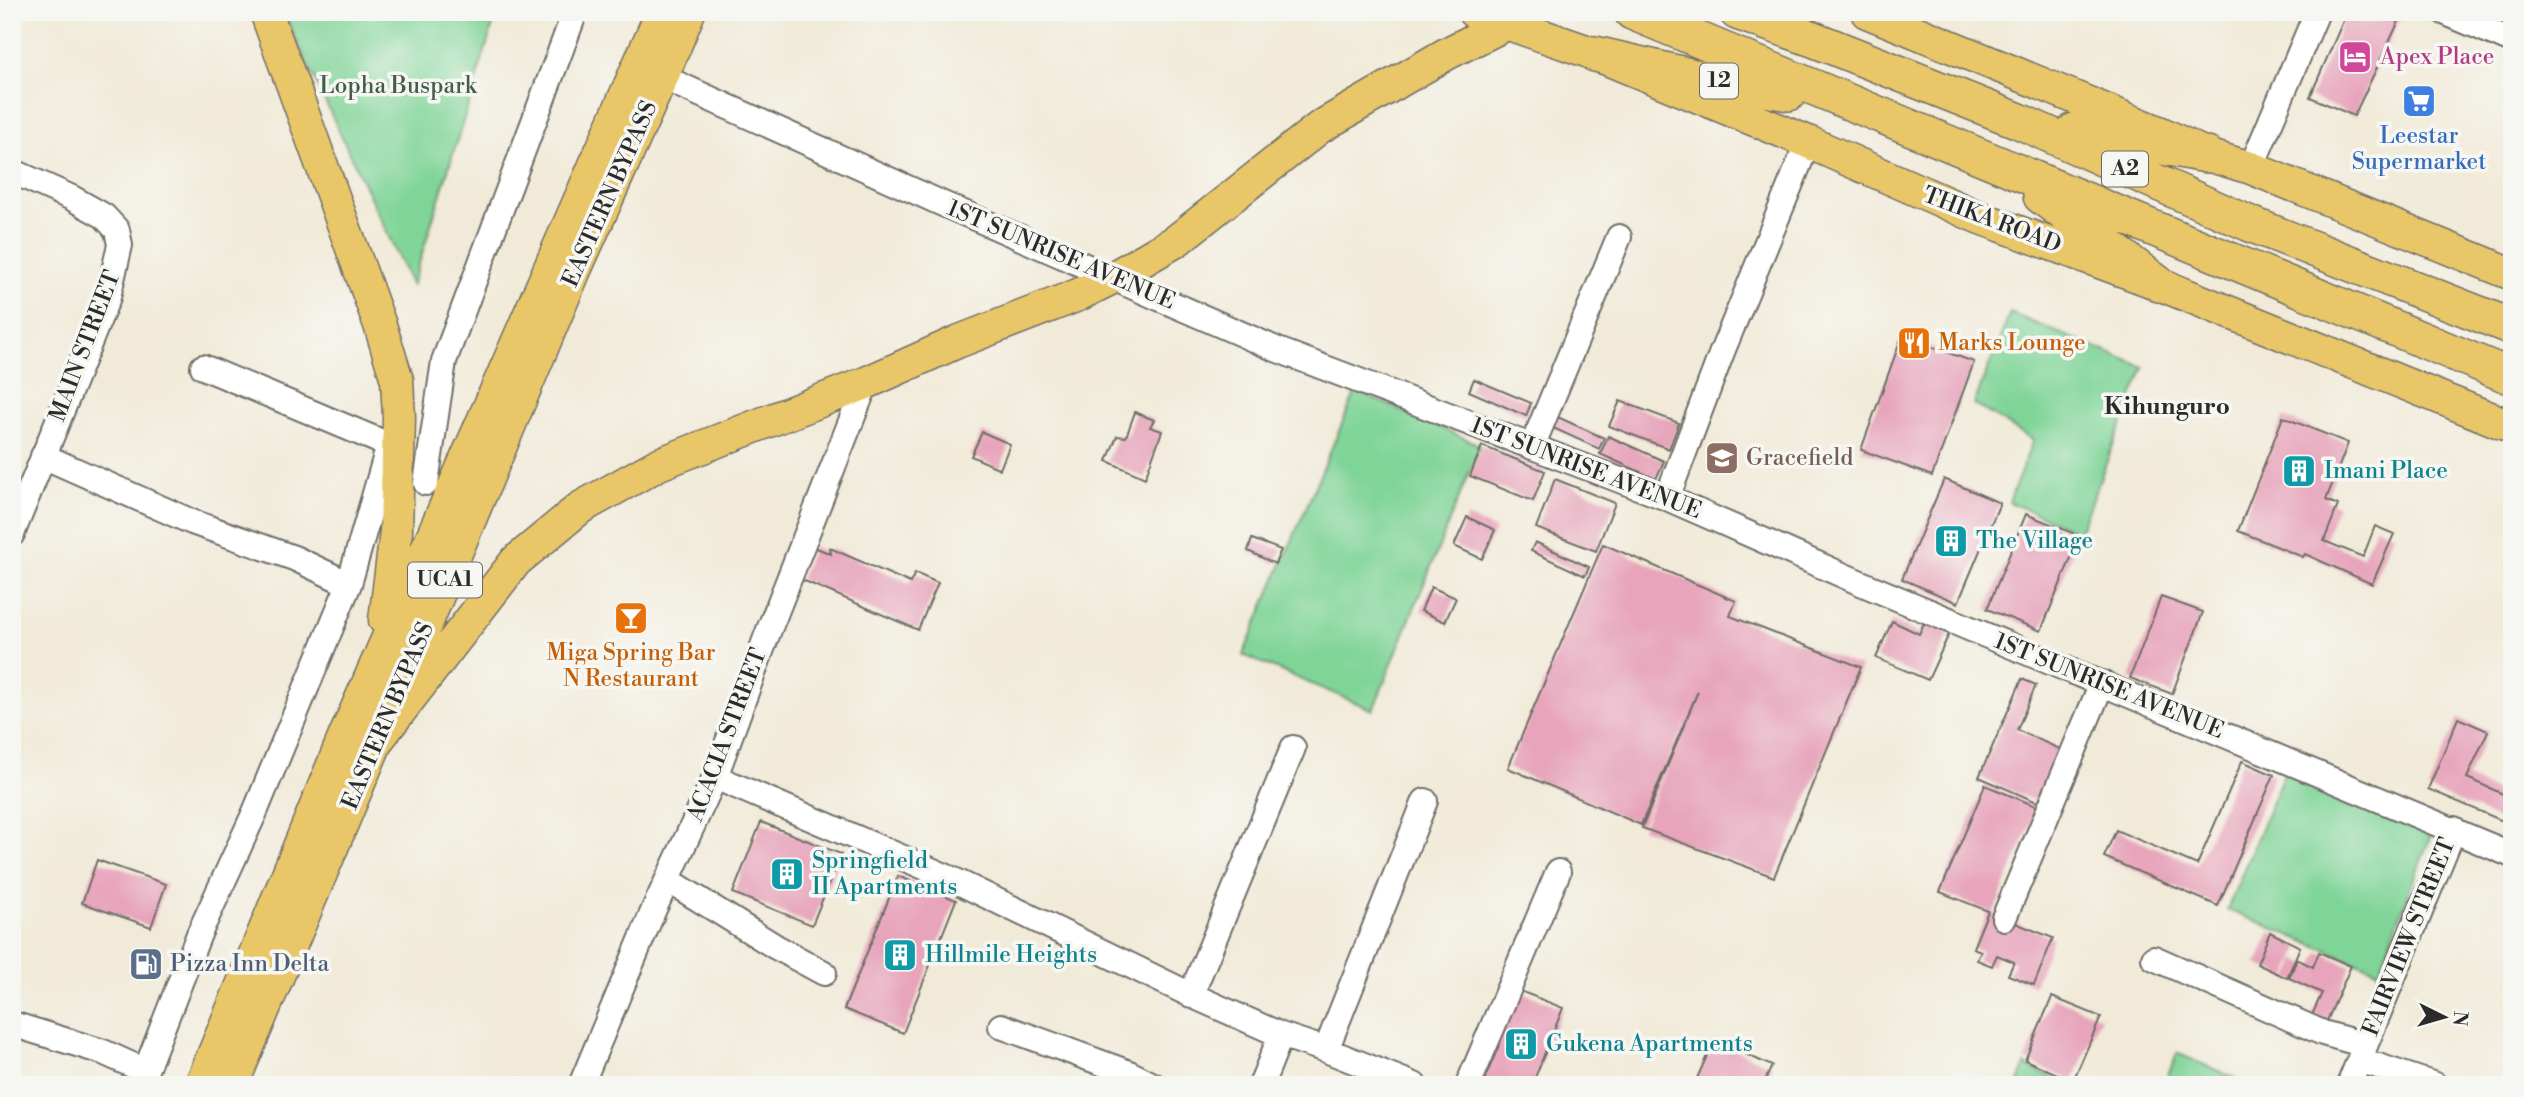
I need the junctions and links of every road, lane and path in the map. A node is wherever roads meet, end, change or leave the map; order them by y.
1 (266, 12) edge
2 (575, 12) edge
3 (689, 12) edge
4 (1474, 12) edge
5 (1632, 12) edge
6 (1737, 12) edge
7 (1779, 12) edge
8 (1867, 12) edge
9 (2317, 12) edge
10 (2444, 12) edge
11 (659, 15) edge
12 (1506, 24) junction
13 (1813, 39) junction
14 (2512, 41) edge
15 (1595, 54) junction
16 (662, 77) junction
17 (1844, 102) junction
18 (2019, 121) junction
19 (1808, 142) junction
20 (2207, 155) junction
21 (2000, 165) junction
22 (2251, 168) junction
23 (12, 171) edge
24 (1619, 237) dead end
25 (2512, 274) edge
26 (1114, 277) junction
27 (2159, 284) junction
28 (2512, 327) edge
29 (202, 367) dead end
30 (2512, 377) edge
31 (866, 383) junction
32 (2512, 427) edge
33 (394, 431) junction
34 (1532, 447) junction
35 (43, 456) junction
36 (426, 483) dead end
37 (1667, 498) junction
38 (12, 534) edge
39 (349, 584) junction
40 (380, 656) junction
41 (2102, 683) junction
42 (379, 738) junction
43 (1293, 748) dead end
44 (715, 777) junction
45 (1424, 801) dead end
46 (2454, 829) junction
47 (2512, 855) edge
48 (1558, 872) dead end
49 (668, 880) junction
50 (2004, 918) dead end
51 (2154, 958) dead end
52 (824, 973) dead end
53 (1191, 995) junction
54 (12, 1024) edge
55 (1001, 1026) dead end
56 (1281, 1035) junction
57 (1326, 1049) junction
58 (2362, 1053) junction
59 (142, 1078) edge
60 (201, 1085) edge
61 (232, 1085) edge
62 (581, 1085) edge
63 (1153, 1085) edge
64 (1261, 1085) edge
65 (1414, 1085) edge
66 (1468, 1085) edge
67 (2349, 1085) edge
68 (2435, 1085) edge

1 - 33 main road
2 - 36 street
3 - 16 main road, UCA1
4 - 12 main road, THIKA ROAD
5 - 17 highway, A2
6 - 13 highway, A2
7 - 13 highway
8 - 20 main road
9 - 22 street
10 - 14 street
11 - 40 main road, EASTERN BYPASS / UCA1
12 - 15 main road, THIKA ROAD
12 - 26 main road
13 - 18 highway, A2
15 - 17 highway, 12
15 - 19 main road, THIKA ROAD
16 - 26 street, 1ST SUNRISE AVENUE
16 - 42 main road, EASTERN BYPASS / UCA1
17 - 21 highway, A2
18 - 20 highway
18 - 28 highway, A2
19 - 27 main road, THIKA ROAD
19 - 37 street
20 - 22 main road
21 - 27 highway
21 - 30 highway, A2
22 - 25 main road
23 - 35 street, MAIN STREET
24 - 34 street
26 - 31 main road
26 - 34 street, 1ST SUNRISE AVENUE
27 - 32 main road, THIKA ROAD
29 - 33 street
31 - 42 main road
31 - 44 street, ACACIA STREET
33 - 39 street
33 - 40 main road
34 - 37 street, 1ST SUNRISE AVENUE
35 - 38 street, MAIN STREET
35 - 39 street
37 - 41 street, 1ST SUNRISE AVENUE
39 - 59 street
40 - 60 main road, EASTERN BYPASS / UCA1
41 - 46 street, 1ST SUNRISE AVENUE
41 - 50 street
42 - 61 main road, EASTERN BYPASS / UCA1
43 - 53 street
44 - 49 street, ACACIA STREET
44 - 53 street
45 - 57 street
46 - 47 street, 1ST SUNRISE AVENUE
46 - 58 street, FAIRVIEW STREET
48 - 66 street
49 - 52 street
49 - 62 street, ACACIA STREET
51 - 58 street
53 - 56 street
54 - 59 street
55 - 63 street
56 - 57 street
56 - 64 street
57 - 65 street
58 - 67 street, FAIRVIEW STREET
58 - 68 street

